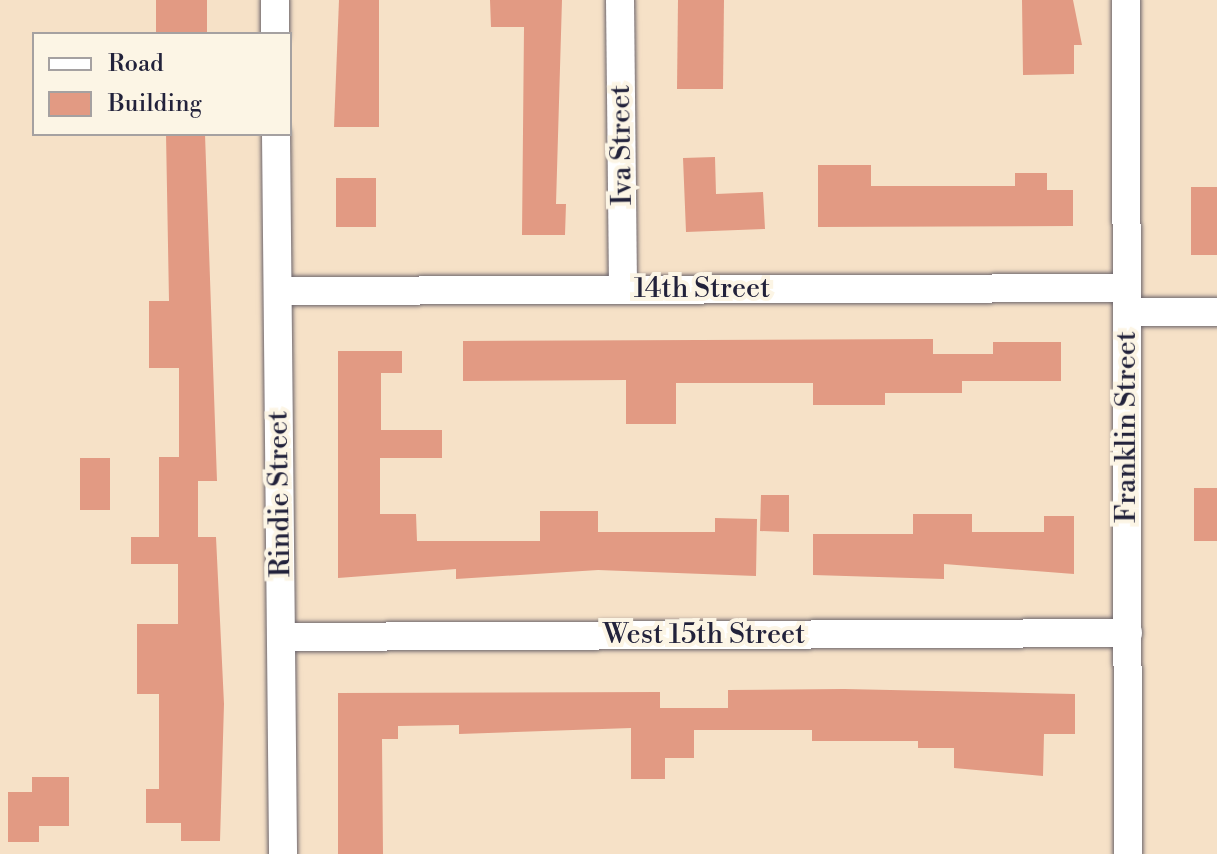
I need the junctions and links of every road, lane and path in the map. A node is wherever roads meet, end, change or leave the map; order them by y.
1 (275, 0) edge
2 (620, 0) edge
3 (1126, 0) edge
4 (275, 32) edge
5 (276, 136) edge
6 (623, 289) junction
7 (278, 291) junction
8 (1127, 300) junction
9 (1217, 312) edge
10 (1128, 633) junction
11 (281, 637) junction
12 (283, 854) edge
13 (1128, 854) edge

1 - 4 street
2 - 6 street, Iva Street
3 - 8 street, Franklin Street
5 - 7 street, Rindie Street
6 - 7 street, 14th Street
6 - 8 street, 14th Street
7 - 11 street, Rindie Street
8 - 9 street, 14th Street
8 - 10 street, Franklin Street
10 - 11 street, West 15th Street
10 - 13 street, Franklin Street
11 - 12 street, Rindie Street

